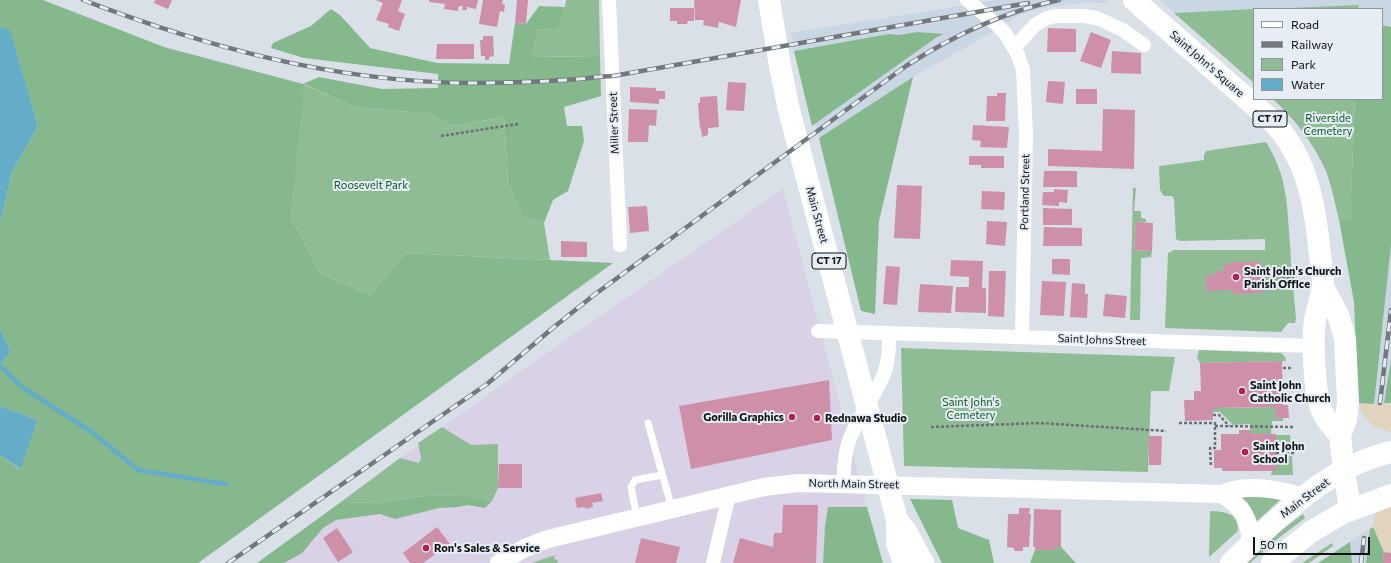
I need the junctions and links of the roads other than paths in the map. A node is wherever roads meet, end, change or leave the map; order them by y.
1 (609, 0) edge
2 (769, 0) edge
3 (967, 0) edge
4 (1134, 0) edge
5 (1144, 45) dead end
6 (1014, 48) junction
7 (620, 245) dead end
8 (1323, 287) junction
9 (818, 331) dead end
10 (889, 334) junction
11 (1022, 338) junction
12 (1314, 346) junction
13 (648, 423) dead end
14 (1340, 435) junction
15 (1391, 452) edge
16 (1344, 471) junction
17 (662, 475) junction
18 (843, 484) junction
19 (1222, 494) junction
20 (729, 495) junction
21 (1391, 495) edge
22 (1303, 497) junction
23 (672, 509) junction
24 (1352, 509) junction
25 (637, 518) junction
26 (897, 520) junction
27 (1251, 544) junction
28 (499, 563) edge
29 (713, 563) edge
30 (904, 563) edge
31 (923, 563) edge
32 (1231, 563) edge
33 (1272, 563) edge

1 - 7 street, Miller Street
2 - 26 highway, Main Street / CT 17
3 - 6 street, Portland Street
4 - 8 highway, Saint John's Square / CT 17
5 - 6 street
6 - 11 street, Portland Street
8 - 12 highway, Saint John's Square / CT 17
8 - 14 highway, Saint John's Square / CT 17
9 - 10 street, Saint Johns Street
10 - 11 street, Saint Johns Street
10 - 18 street
11 - 12 street, Saint Johns Street
12 - 14 highway, Saint John's Square / CT 17
13 - 17 lane
14 - 16 highway, Saint John's Square / CT 17
15 - 16 highway, Main Street
16 - 22 highway, Main Street
16 - 24 highway, Saint John's Square / CT 17
17 - 23 lane
17 - 25 lane
18 - 19 street, North Main Street
18 - 20 street, North Main Street
19 - 22 street, North Main Street
19 - 27 street
20 - 23 street, North Main Street
20 - 29 street
21 - 24 highway
22 - 27 highway, Main Street
23 - 25 street, North Main Street
24 - 33 highway
25 - 28 street, North Main Street
26 - 30 highway, Main Street / CT 17
26 - 31 highway, Main Street / CT 17
27 - 32 highway, Main Street

